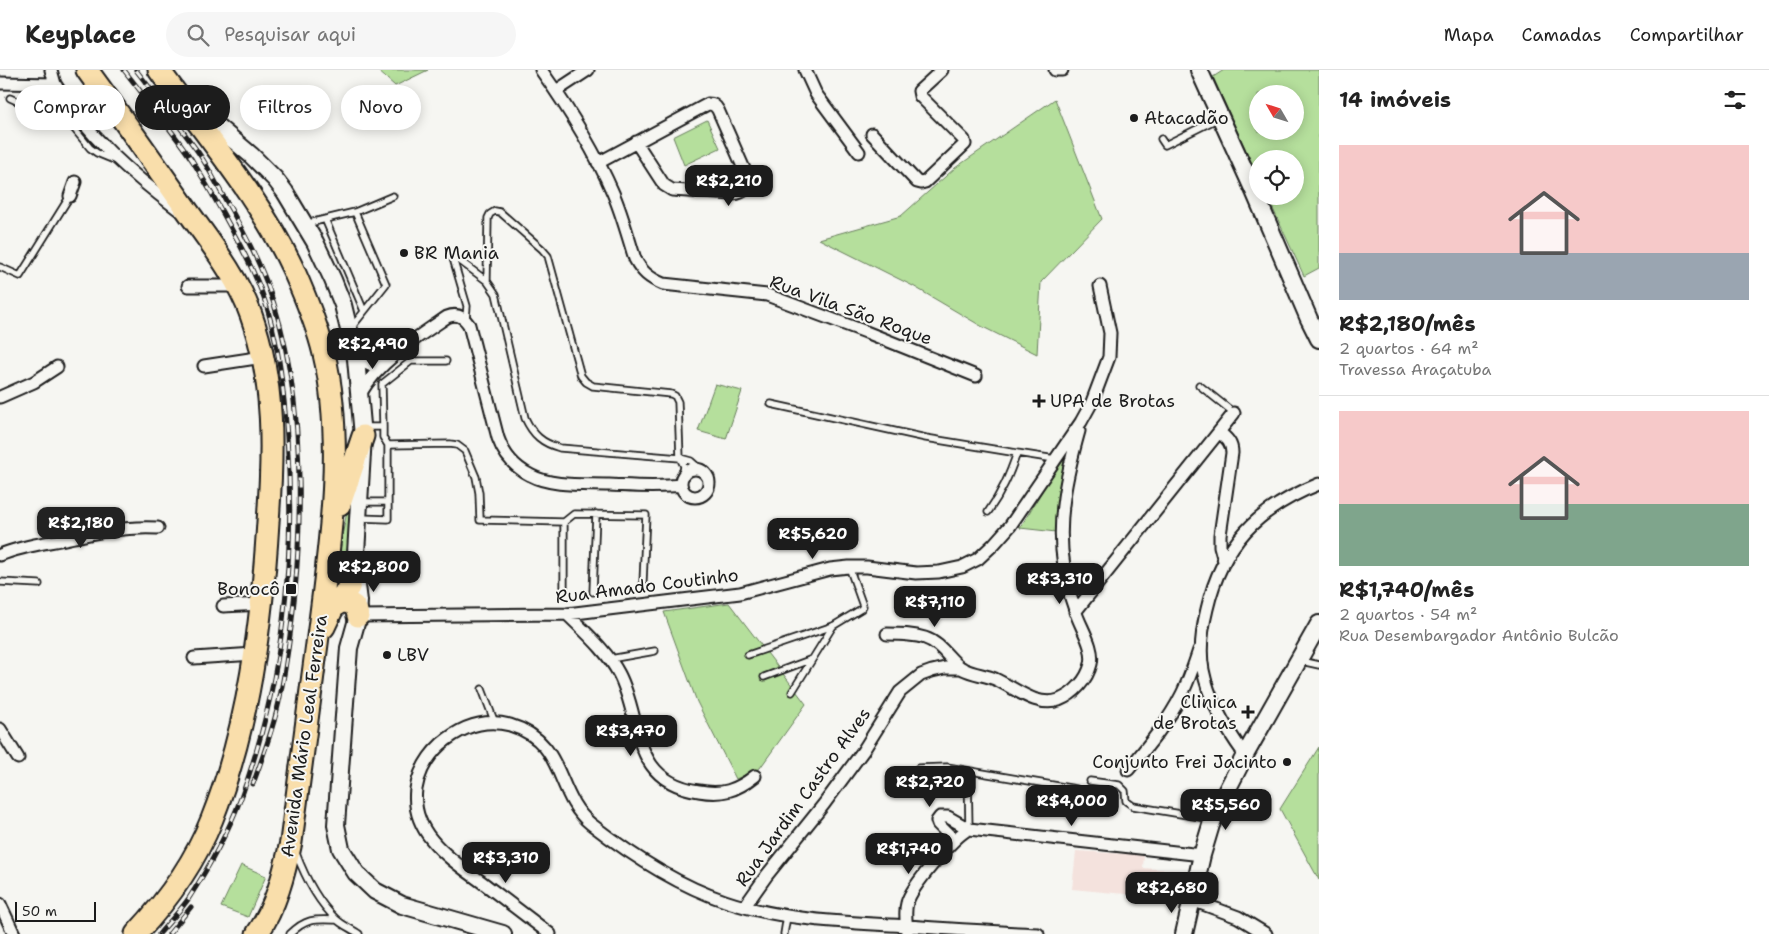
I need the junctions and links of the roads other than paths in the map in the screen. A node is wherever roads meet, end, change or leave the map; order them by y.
1 (51, 70) edge
2 (88, 70) edge
3 (159, 70) edge
4 (541, 70) edge
5 (588, 70) edge
6 (805, 70) edge
7 (942, 70) edge
8 (1056, 70) edge
9 (1062, 70) edge
10 (1199, 70) edge
11 (0, 84) edge
12 (51, 84) junction
13 (170, 85) edge
14 (556, 91) junction
15 (10, 98) dead end
16 (1221, 117) junction
17 (203, 130) edge
18 (222, 130) edge
19 (872, 134) dead end
20 (1161, 139) dead end
21 (636, 142) junction
22 (859, 152) dead end
23 (598, 163) junction
24 (75, 182) dead end
25 (70, 196) joint
26 (393, 196) dead end
27 (355, 212) junction
28 (325, 219) junction
29 (196, 222) junction
30 (304, 224) junction
31 (0, 267) edge
32 (487, 281) junction
33 (188, 286) dead end
34 (237, 286) junction
35 (1100, 286) dead end
36 (364, 311) junction
37 (466, 319) junction
38 (350, 329) junction
39 (1319, 339) edge
40 (263, 356) junction
41 (356, 359) junction
42 (387, 361) junction
43 (446, 361) dead end
44 (204, 366) dead end
45 (57, 367) dead end
46 (976, 376) dead end
47 (1199, 385) dead end
48 (360, 394) junction
49 (0, 397) edge
50 (771, 404) dead end
51 (1234, 413) joint
52 (1081, 422) junction
53 (383, 427) junction
54 (363, 432) junction
55 (1219, 432) junction
56 (388, 444) junction
57 (1017, 453) junction
58 (680, 458) junction
59 (1056, 459) junction
60 (701, 470) junction
61 (682, 482) junction
62 (1319, 484) edge
63 (360, 502) junction
64 (388, 502) junction
65 (988, 512) dead end
66 (596, 514) junction
67 (359, 518) junction
68 (564, 522) junction
69 (158, 528) dead end
70 (330, 538) junction
71 (0, 555) edge
72 (1224, 561) junction
73 (849, 567) junction
74 (355, 570) junction
75 (0, 582) edge
76 (643, 582) dead end
77 (39, 584) dead end
78 (564, 591) dead end
79 (593, 592) dead end
80 (262, 604) junction
81 (336, 604) junction
82 (223, 606) dead end
83 (1075, 612) junction
84 (567, 614) junction
85 (358, 616) junction
86 (1319, 624) edge
87 (833, 626) junction
88 (887, 634) dead end
89 (318, 639) junction
90 (1200, 646) junction
91 (655, 651) dead end
92 (254, 654) junction
93 (748, 655) dead end
94 (194, 658) dead end
95 (610, 659) junction
96 (812, 659) junction
97 (1299, 660) junction
98 (1319, 665) edge
99 (962, 668) junction
100 (764, 677) dead end
101 (482, 689) dead end
102 (792, 692) dead end
103 (495, 723) junction
104 (0, 729) edge
105 (1245, 755) junction
106 (18, 758) dead end
107 (918, 768) dead end
108 (1128, 770) dead end
109 (968, 771) junction
110 (755, 776) dead end
111 (1090, 781) dead end
112 (1076, 789) dead end
113 (1214, 819) junction
114 (969, 829) junction
115 (954, 840) junction
116 (291, 842) junction
117 (1202, 855) junction
118 (1192, 900) junction
119 (0, 904) edge
120 (745, 906) junction
121 (786, 916) junction
122 (336, 920) junction
123 (907, 930) edge
124 (14, 934) edge
125 (136, 934) edge
126 (257, 934) edge
127 (290, 934) edge
128 (359, 934) edge
129 (503, 934) edge
130 (550, 934) edge
131 (784, 934) edge
132 (1038, 934) edge
133 (1184, 934) edge
134 (1193, 934) edge
135 (1266, 934) edge

1 - 12 street
2 - 29 highway
3 - 13 highway, Avenida Mário Leal Ferreira
4 - 14 street, Rua Vila São Roque
5 - 14 street
6 - 22 street
7 - 19 street
8 - 9 street
10 - 16 street
11 - 12 street
12 - 15 lane
12 - 29 street
14 - 23 street, Rua Vila São Roque
16 - 20 lane
16 - 39 street
17 - 70 highway, Avenida Mário Leal Ferreira
18 - 30 street
21 - 21 street
21 - 23 street
23 - 46 street, Rua Vila São Roque
24 - 25 street
25 - 31 lane
26 - 27 lane
27 - 28 lane
27 - 36 lane
28 - 30 lane
28 - 36 lane
29 - 34 highway
30 - 38 street
32 - 37 lane
32 - 58 lane
32 - 58 lane
33 - 34 street
34 - 40 highway
35 - 52 street, Rua Amado Coutinho
36 - 38 lane
37 - 42 street
37 - 61 street
38 - 41 street
40 - 44 street
40 - 80 highway
41 - 42 street
41 - 48 street
42 - 48 street
43 - 53 lane
45 - 49 street
47 - 51 lane
48 - 54 street
50 - 57 lane
51 - 55 street
52 - 59 street, Rua Amado Coutinho
52 - 83 street
53 - 54 lane
53 - 56 lane
54 - 63 street
54 - 70 highway
55 - 72 street
55 - 83 street
56 - 64 lane
56 - 68 lane
57 - 59 lane
57 - 65 lane
58 - 60 lane
58 - 61 lane
59 - 73 street, Rua Amado Coutinho
60 - 61 street
60 - 61 street
62 - 72 street
63 - 64 lane
63 - 67 street
64 - 67 lane
66 - 68 lane
66 - 76 lane
66 - 79 lane
67 - 74 street
68 - 78 lane
69 - 71 street
70 - 89 highway, Avenida Mário Leal Ferreira
72 - 90 street
73 - 84 street, Rua Amado Coutinho
73 - 87 lane
74 - 81 highway
74 - 85 street
75 - 77 lane
80 - 82 street
80 - 92 highway
81 - 85 highway
81 - 89 highway
83 - 99 street
84 - 85 street, Rua Amado Coutinho
84 - 95 street
85 - 129 street
86 - 97 street
87 - 93 lane
87 - 96 lane
88 - 99 street
89 - 116 highway, Avenida Mário Leal Ferreira
90 - 105 street
90 - 108 street
91 - 95 lane
92 - 94 street
92 - 125 highway
95 - 110 street
96 - 100 lane
96 - 102 lane
97 - 98 lane
97 - 105 street
99 - 120 street, Rua Jardim Castro Alves
101 - 103 lane
103 - 120 street
103 - 130 street
104 - 106 street
105 - 113 street
107 - 109 lane
109 - 112 lane
109 - 114 lane
111 - 113 lane
113 - 117 street
114 - 115 street
114 - 115 street
114 - 117 street
115 - 123 street
116 - 122 lane
116 - 126 highway, Avenida Mário Leal Ferreira
117 - 118 street
118 - 133 street
118 - 134 street
118 - 135 street
119 - 124 street
120 - 121 street
121 - 123 street
121 - 131 lane
122 - 127 lane
122 - 128 lane
123 - 132 street

